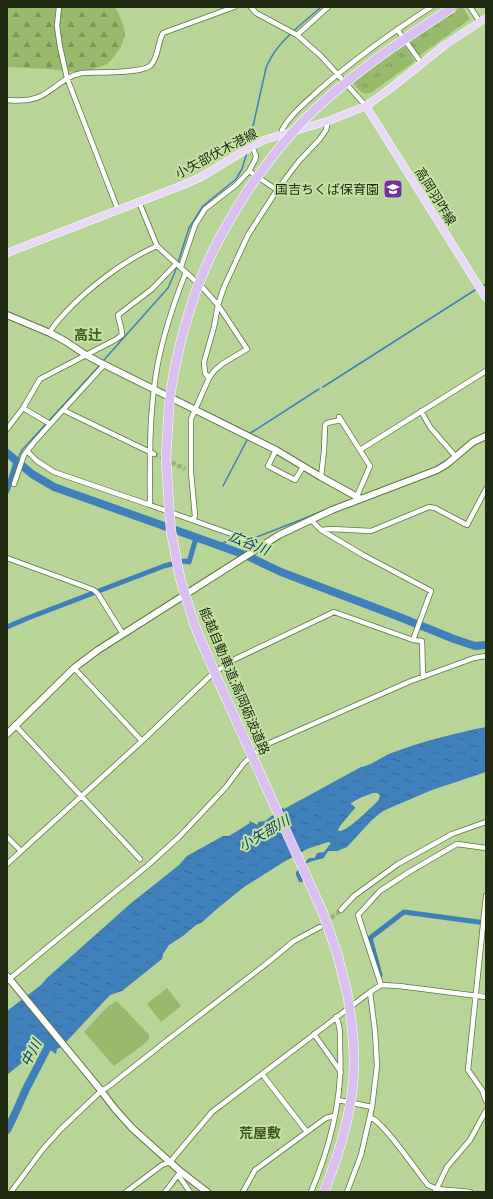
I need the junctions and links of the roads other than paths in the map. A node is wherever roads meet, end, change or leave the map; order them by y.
1 (59, 7) edge
2 (234, 7) edge
3 (251, 7) edge
4 (328, 7) edge
5 (431, 7) edge
6 (453, 7) edge
7 (470, 7) edge
8 (483, 20) edge
9 (397, 29) junction
10 (297, 35) junction
11 (422, 64) junction
12 (337, 74) junction
13 (67, 78) junction
14 (7, 100) edge
15 (366, 106) junction
16 (328, 121) junction
17 (283, 134) junction
18 (250, 147) junction
19 (249, 171) junction
20 (277, 190) junction
21 (139, 202) junction
22 (118, 210) junction
23 (157, 246) junction
24 (7, 254) edge
25 (178, 265) junction
26 (186, 272) junction
27 (486, 298) edge
28 (218, 304) junction
29 (7, 315) edge
30 (50, 333) junction
31 (86, 356) junction
32 (101, 364) junction
33 (486, 371) edge
34 (209, 378) junction
35 (154, 390) junction
36 (23, 408) junction
37 (195, 409) junction
38 (63, 410) junction
39 (421, 412) junction
40 (50, 424) junction
41 (7, 429) edge
42 (486, 436) edge
43 (276, 450) junction
44 (360, 450) junction
45 (27, 451) junction
46 (152, 452) junction
47 (455, 455) junction
48 (304, 467) junction
49 (185, 469) tunnel mouth
50 (190, 472) junction
51 (321, 477) junction
52 (14, 484) dead end
53 (486, 489) edge
54 (359, 498) junction
55 (150, 505) junction
56 (311, 519) junction
57 (193, 520) junction
58 (321, 530) junction
59 (256, 550) junction
60 (7, 558) edge
61 (123, 634) junction
62 (413, 640) junction
63 (486, 656) edge
64 (74, 668) junction
65 (423, 677) junction
66 (16, 725) junction
67 (7, 734) edge
68 (142, 741) junction
69 (81, 795) junction
70 (486, 822) edge
71 (7, 837) edge
72 (486, 848) edge
73 (21, 852) junction
74 (140, 859) dead end
75 (7, 864) edge
76 (486, 896) edge
77 (341, 910) tunnel mouth
78 (320, 927) dead end
79 (9, 979) edge
80 (381, 985) junction
81 (370, 992) junction
82 (476, 996) junction
83 (486, 997) edge
84 (336, 1017) junction
85 (314, 1034) junction
86 (341, 1072) junction
87 (262, 1074) junction
88 (100, 1089) junction
89 (338, 1100) junction
90 (486, 1100) edge
91 (372, 1107) junction
92 (486, 1111) edge
93 (334, 1116) junction
94 (370, 1118) junction
95 (307, 1132) junction
96 (170, 1162) junction
97 (180, 1174) junction
98 (436, 1190) edge
99 (11, 1192) edge
100 (126, 1192) edge
101 (165, 1192) edge
102 (190, 1192) edge
103 (207, 1192) edge
104 (243, 1192) edge
105 (311, 1192) edge
106 (324, 1192) edge
107 (348, 1192) edge
108 (465, 1192) edge
109 (470, 1192) edge

1 - 13 street
2 - 13 street
3 - 10 street
4 - 10 street
5 - 9 street
6 - 106 highway, 能越自動車道;高岡砺波道路, bridge
7 - 8 street
8 - 11 main road, 小矢部伏木港線
9 - 11 street
9 - 12 street
10 - 12 street
11 - 15 main road, 小矢部伏木港線
12 - 15 street
12 - 17 street
13 - 14 street
13 - 22 street
15 - 16 main road, 小矢部伏木港線
15 - 27 main road, 高岡羽咋線
16 - 17 main road, 小矢部伏木港線
16 - 20 street
17 - 18 main road, 小矢部伏木港線
18 - 19 street
18 - 21 main road, 小矢部伏木港線
19 - 20 street
19 - 25 street
20 - 28 street
21 - 22 main road, 小矢部伏木港線
21 - 23 street
22 - 24 main road, 小矢部伏木港線
23 - 25 street
23 - 30 street
25 - 26 street
25 - 31 street
26 - 28 street
26 - 35 street
28 - 34 street
28 - 34 street
29 - 30 street
30 - 31 street
31 - 32 street
31 - 36 street
32 - 35 street
32 - 38 street
33 - 39 street
34 - 37 street
35 - 37 street
35 - 46 street
36 - 40 street
36 - 41 street
37 - 43 street
37 - 50 street
38 - 40 street
38 - 46 street
39 - 44 street
39 - 47 street
40 - 45 street
42 - 47 street
43 - 48 street
43 - 48 street
44 - 51 street
44 - 54 street
45 - 52 street
45 - 55 street
46 - 55 street
47 - 54 street
48 - 51 street
49 - 50 street
50 - 57 street
51 - 54 street
53 - 58 street
54 - 56 street
55 - 57 street
56 - 58 street
56 - 59 street
57 - 59 street
58 - 62 street
59 - 61 street
60 - 61 street
61 - 64 street
62 - 65 street
62 - 68 street
63 - 65 street
64 - 66 street
64 - 68 street
65 - 79 street
66 - 67 street
66 - 69 street
68 - 69 street
69 - 73 street
69 - 74 street
70 - 77 street
71 - 73 street
72 - 80 street
73 - 75 street
76 - 82 street
78 - 88 street
79 - 88 street
80 - 81 street
80 - 82 street
81 - 84 street
81 - 91 street
82 - 83 street
82 - 90 street
84 - 85 street
84 - 86 street
85 - 86 street
85 - 87 street
86 - 89 street
87 - 95 street
87 - 96 street
88 - 96 street
88 - 99 street
89 - 91 street
89 - 93 street
91 - 94 street
92 - 98 street
93 - 95 street
93 - 105 street
94 - 98 street
94 - 107 street
95 - 104 street
96 - 97 street
96 - 100 street
97 - 101 street
97 - 102 street
97 - 103 street
98 - 108 street
108 - 109 street

